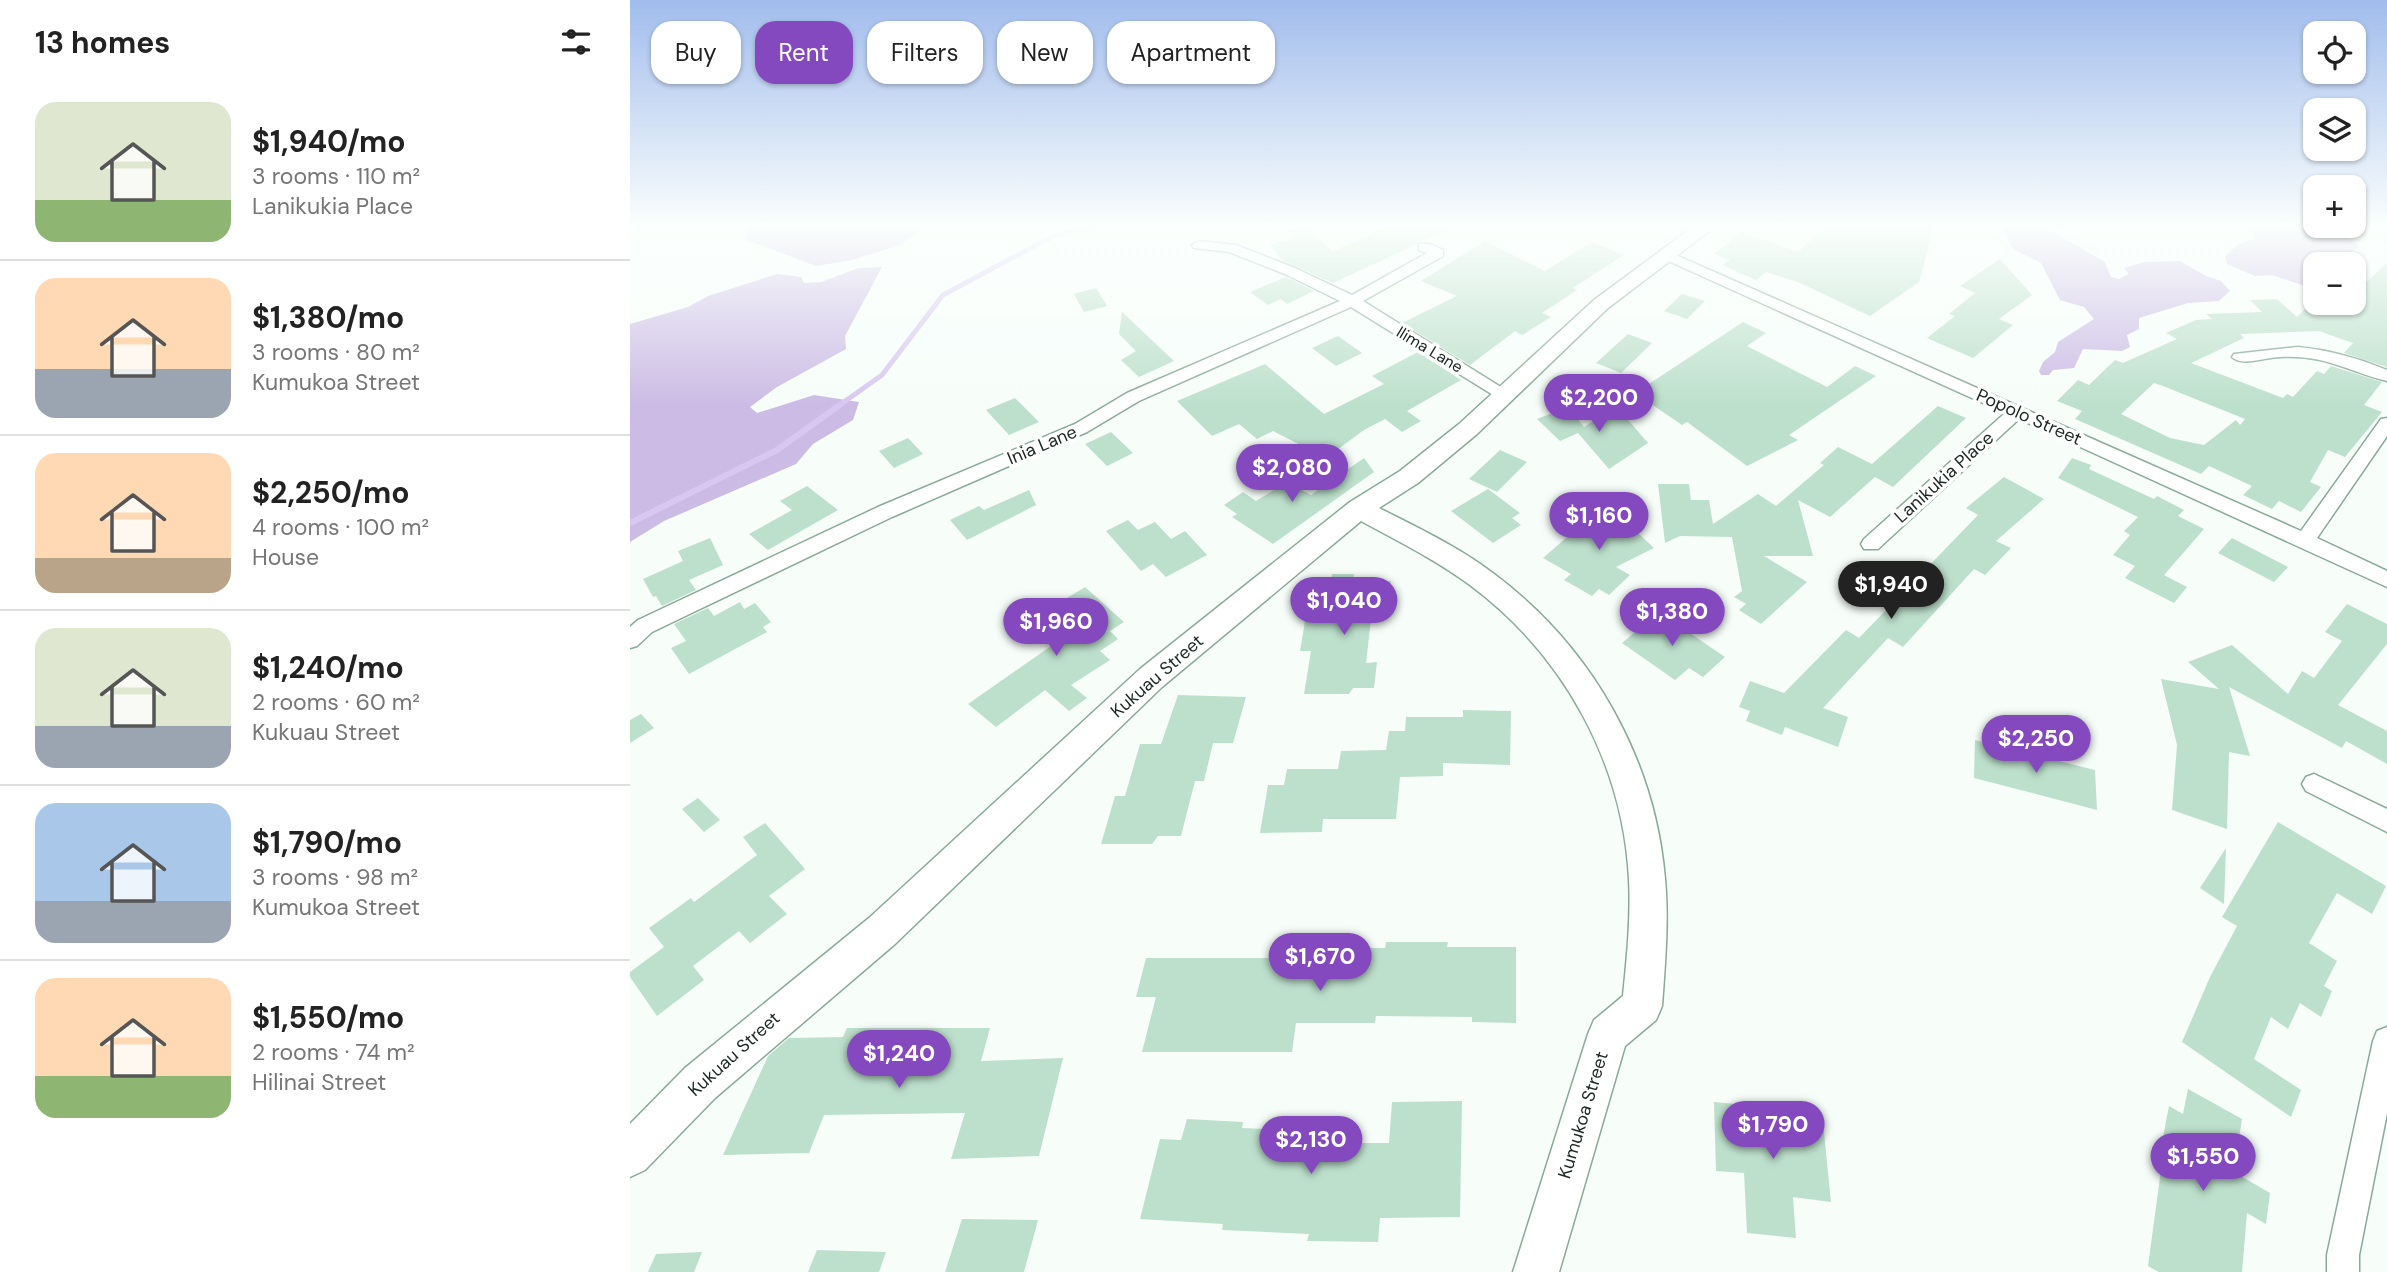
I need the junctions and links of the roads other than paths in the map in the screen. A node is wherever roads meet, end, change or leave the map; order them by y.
1 (1320, 285) edge
2 (1380, 285) edge
3 (1627, 285) edge
4 (1735, 285) edge
5 (1352, 301) junction
6 (2240, 357) dead end
7 (2387, 376) edge
8 (1504, 394) junction
9 (2017, 411) junction
10 (2387, 423) edge
11 (1359, 509) junction
12 (2305, 540) junction
13 (1871, 544) dead end
14 (2387, 580) edge
15 (630, 640) edge
16 (2314, 784) dead end
17 (2387, 821) edge
18 (2387, 1041) edge
19 (630, 1155) edge
20 (1536, 1272) edge
21 (2343, 1272) edge

1 - 5 street, Ilima Lane
2 - 5 street, Inia Lane
3 - 8 street, Kukuau Street
4 - 9 street, Popolo Street
5 - 8 street, Ilima Lane
5 - 15 street, Inia Lane
6 - 7 street
8 - 11 street, Kukuau Street
9 - 12 street, Popolo Street
9 - 13 street, Lanikukia Place
10 - 12 street
11 - 19 street, Kukuau Street
11 - 20 street, Kumukoa Street
12 - 14 street, Popolo Street
16 - 17 street
18 - 21 street

